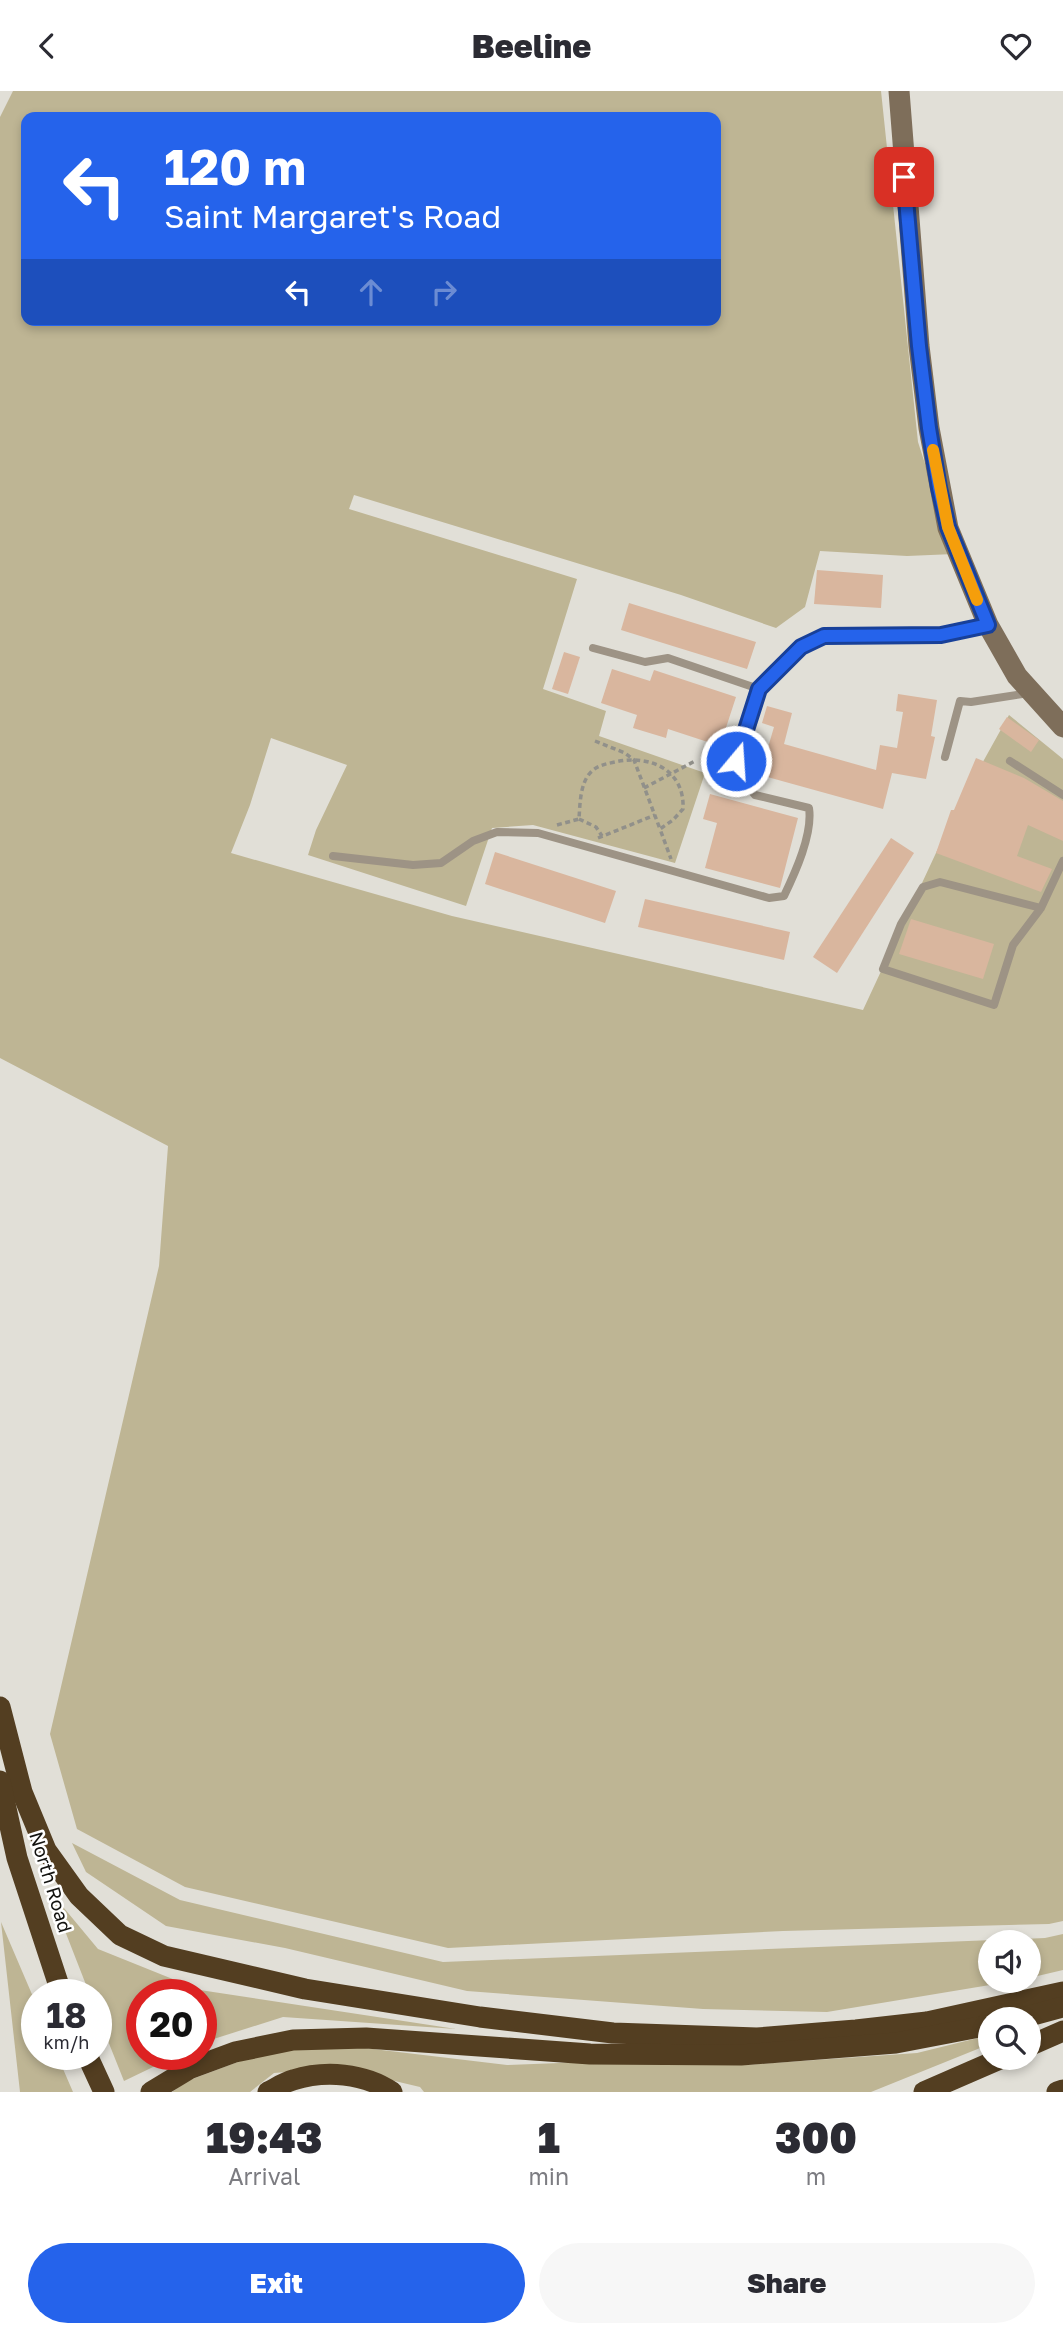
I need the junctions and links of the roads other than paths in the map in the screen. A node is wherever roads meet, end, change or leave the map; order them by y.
1 (898, 91) edge
2 (988, 625) junction
3 (593, 648) dead end
4 (759, 689) junction
5 (1032, 692) junction
6 (1063, 727) edge
7 (946, 757) dead end
8 (1010, 761) dead end
9 (1063, 795) edge
10 (333, 856) dead end
11 (1063, 861) edge
12 (1041, 908) junction
13 (0, 1707) edge
14 (0, 1781) edge
15 (57, 1979) edge
16 (1063, 1992) edge
17 (1063, 2007) edge
18 (1041, 2013) edge
19 (978, 2027) edge
20 (1063, 2031) edge
21 (1041, 2041) edge
22 (978, 2068) edge
23 (94, 2070) edge
24 (1063, 2089) edge
25 (104, 2092) edge
26 (151, 2092) edge
27 (268, 2092) edge
28 (392, 2092) edge
29 (924, 2092) edge
30 (1057, 2092) edge

1 - 2 main road
2 - 4 lane
2 - 5 main road
3 - 4 lane
4 - 10 lane
5 - 6 main road
5 - 7 lane
8 - 9 lane
11 - 12 lane
12 - 12 lane
13 - 16 highway
14 - 15 highway, North Road
17 - 18 highway
19 - 26 highway
20 - 21 highway
22 - 29 highway
23 - 25 highway
24 - 30 highway
27 - 28 highway

